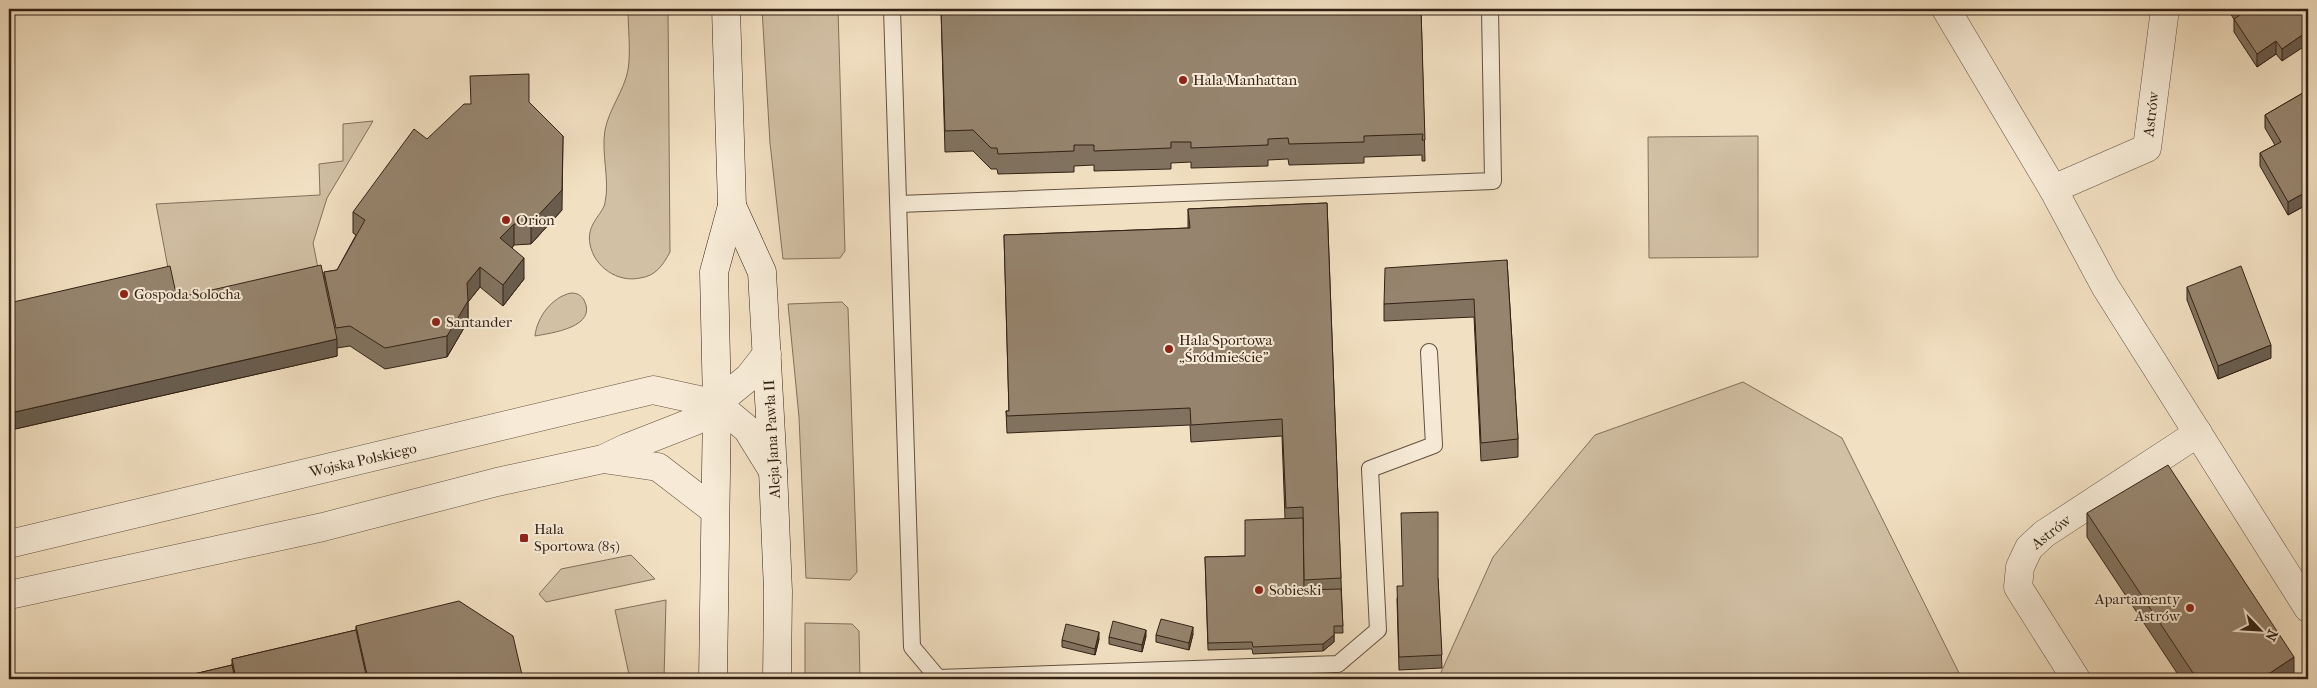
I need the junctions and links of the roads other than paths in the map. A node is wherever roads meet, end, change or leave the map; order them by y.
1 (726, 9) edge
2 (892, 9) edge
3 (1490, 9) edge
4 (1946, 9) edge
5 (2165, 9) edge
6 (2053, 189) junction
7 (899, 204) junction
8 (732, 206) junction
9 (1429, 352) dead end
10 (767, 354) junction
11 (717, 404) junction
12 (2198, 433) junction
13 (603, 459) junction
14 (774, 472) junction
15 (714, 510) junction
16 (9, 544) edge
17 (9, 595) edge
18 (2308, 608) edge
19 (713, 679) edge
20 (776, 679) edge
21 (2076, 679) edge

1 - 8 street, Aleja Jana Pawła II
2 - 7 lane
3 - 7 lane
4 - 6 street
5 - 6 street, Astrów
6 - 12 street
7 - 9 lane
8 - 10 street, Aleja Jana Pawła II
8 - 11 street, Aleja Jana Pawła II
10 - 11 street
10 - 14 street, Aleja Jana Pawła II
11 - 13 street
11 - 14 street, Wojska Polskiego
11 - 15 street, Aleja Jana Pawła II
11 - 16 street, Wojska Polskiego
12 - 18 street
12 - 21 street, Astrów
13 - 15 street
13 - 17 street
14 - 20 street, Aleja Jana Pawła II
15 - 19 street, Aleja Jana Pawła II

